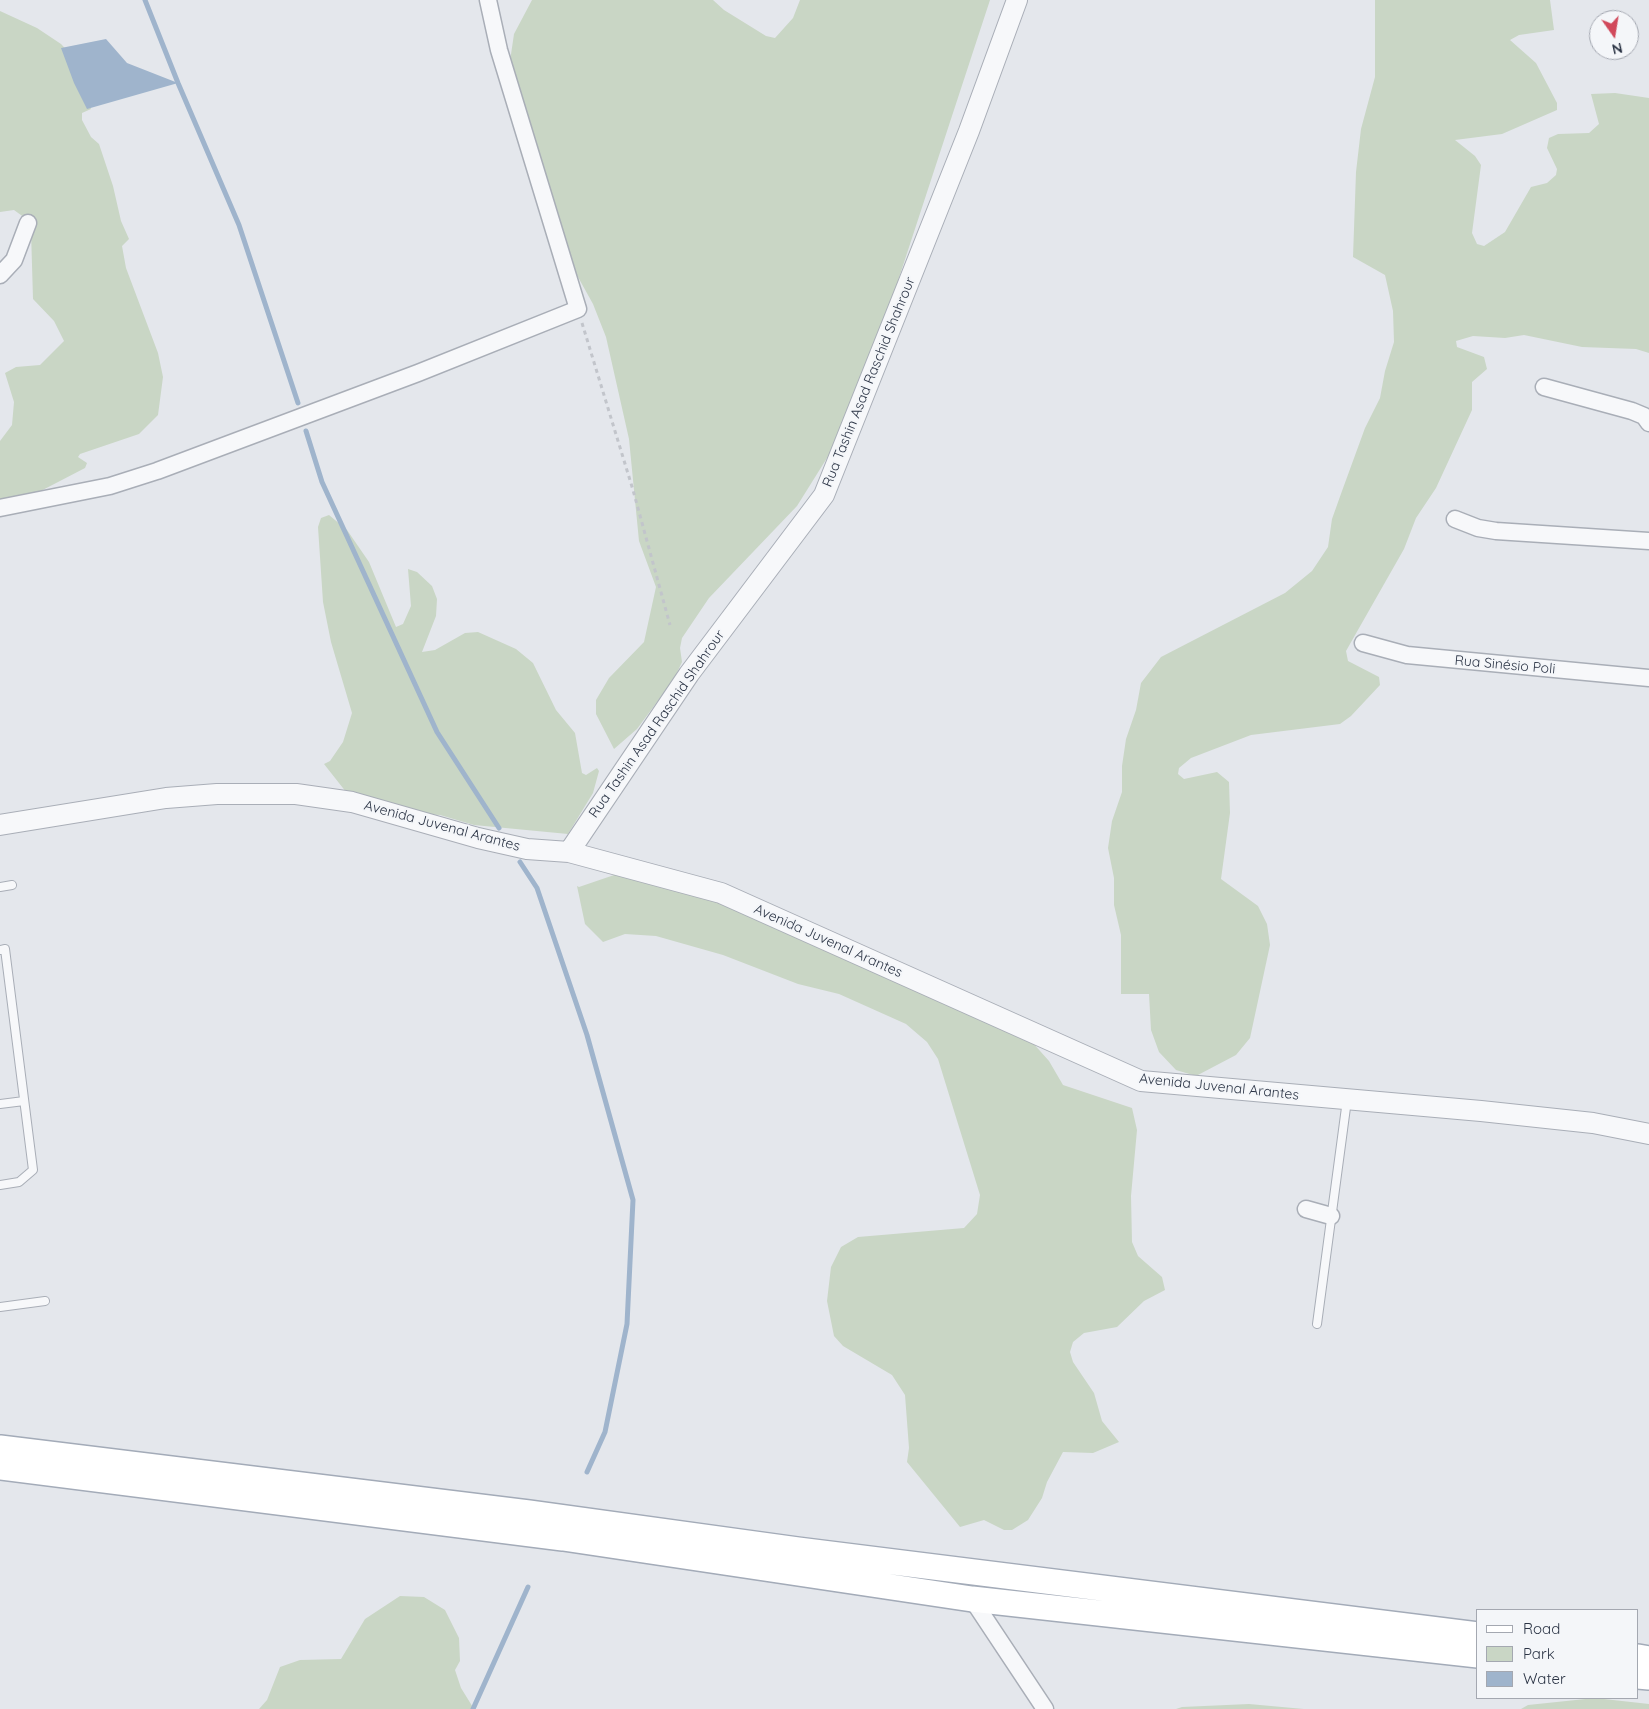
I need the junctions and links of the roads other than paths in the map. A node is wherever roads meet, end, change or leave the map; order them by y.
1 (488, 0) edge
2 (1017, 0) edge
3 (28, 222) dead end
4 (0, 275) edge
5 (1544, 387) dead end
6 (1649, 423) edge
7 (0, 508) edge
8 (1455, 519) dead end
9 (1649, 541) edge
10 (1363, 643) dead end
11 (1649, 678) edge
12 (0, 825) edge
13 (569, 852) junction
14 (12, 886) dead end
15 (0, 887) edge
16 (0, 950) edge
17 (24, 1100) junction
18 (1347, 1100) junction
19 (0, 1104) edge
20 (1649, 1134) edge
21 (0, 1185) edge
22 (1306, 1209) dead end
23 (1331, 1216) junction
24 (45, 1301) dead end
25 (0, 1307) edge
26 (1317, 1324) dead end
27 (0, 1448) edge
28 (0, 1467) edge
29 (972, 1599) junction
30 (1476, 1635) edge
31 (1476, 1655) edge
32 (1045, 1709) edge

1 - 7 street
2 - 13 street, Rua Tashin Asad Raschid Shahrour
3 - 4 street
5 - 6 street
8 - 9 street
10 - 11 street, Rua Sinésio Poli
12 - 13 street, Avenida Juvenal Arantes
13 - 18 street, Avenida Juvenal Arantes
14 - 15 lane
16 - 17 lane
17 - 19 lane
17 - 21 lane
18 - 20 street, Avenida Juvenal Arantes
18 - 23 lane
22 - 23 street
23 - 26 lane
24 - 25 lane
27 - 30 main road
28 - 29 main road
29 - 31 main road
29 - 32 street

